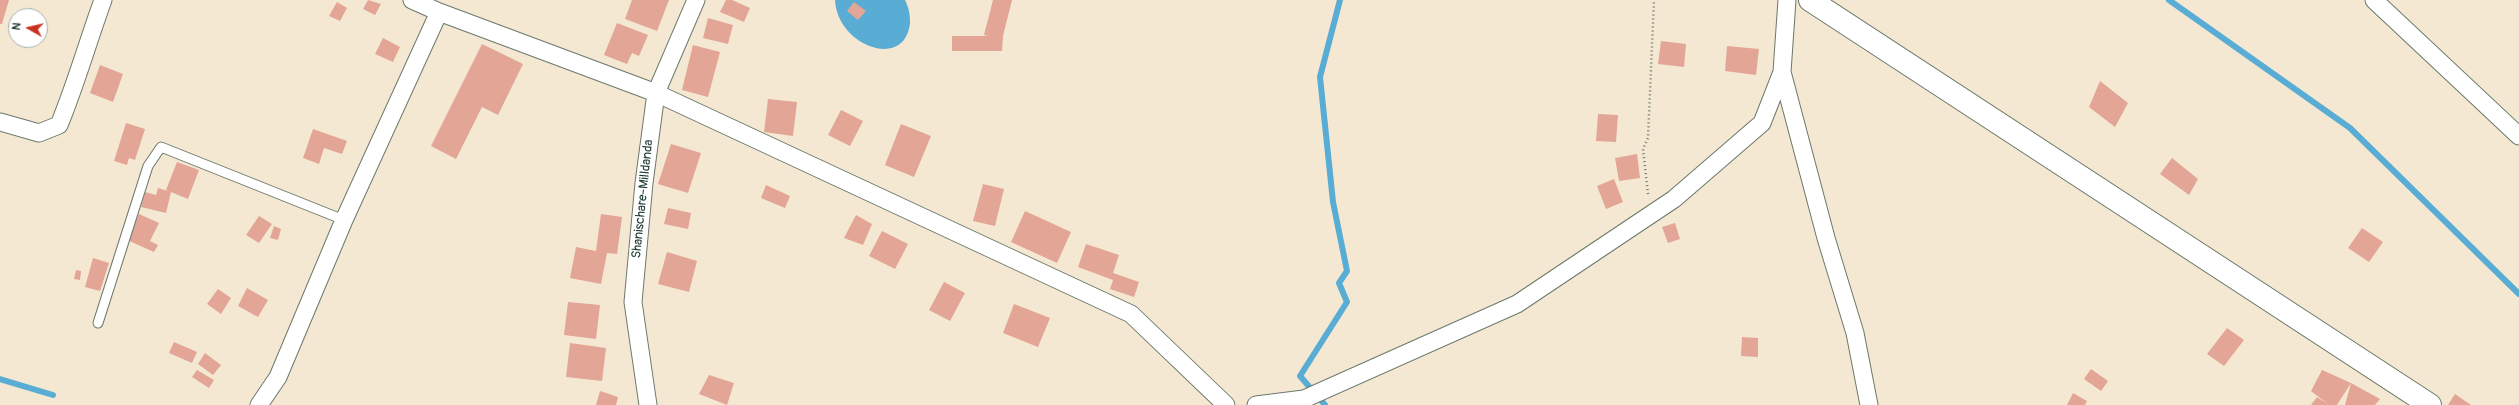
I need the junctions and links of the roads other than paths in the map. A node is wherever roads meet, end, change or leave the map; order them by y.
1 (103, 0) edge
2 (412, 0) edge
3 (696, 0) edge
4 (1787, 0) edge
5 (1810, 0) edge
6 (2374, 0) edge
7 (439, 12) junction
8 (1782, 72) junction
9 (656, 93) junction
10 (0, 122) edge
11 (2519, 136) edge
12 (344, 220) junction
13 (98, 323) dead end
14 (260, 405) edge
15 (648, 405) edge
16 (1226, 405) edge
17 (1256, 405) edge
18 (1869, 405) edge
19 (2430, 405) edge

1 - 10 street
2 - 7 street
3 - 9 street, Shanischare-Milldanda
4 - 8 street
5 - 19 street
6 - 11 street
7 - 9 street
7 - 12 street
8 - 17 street
8 - 18 street
9 - 15 street, Shanischare-Milldanda
9 - 16 street
12 - 13 lane
12 - 14 street

